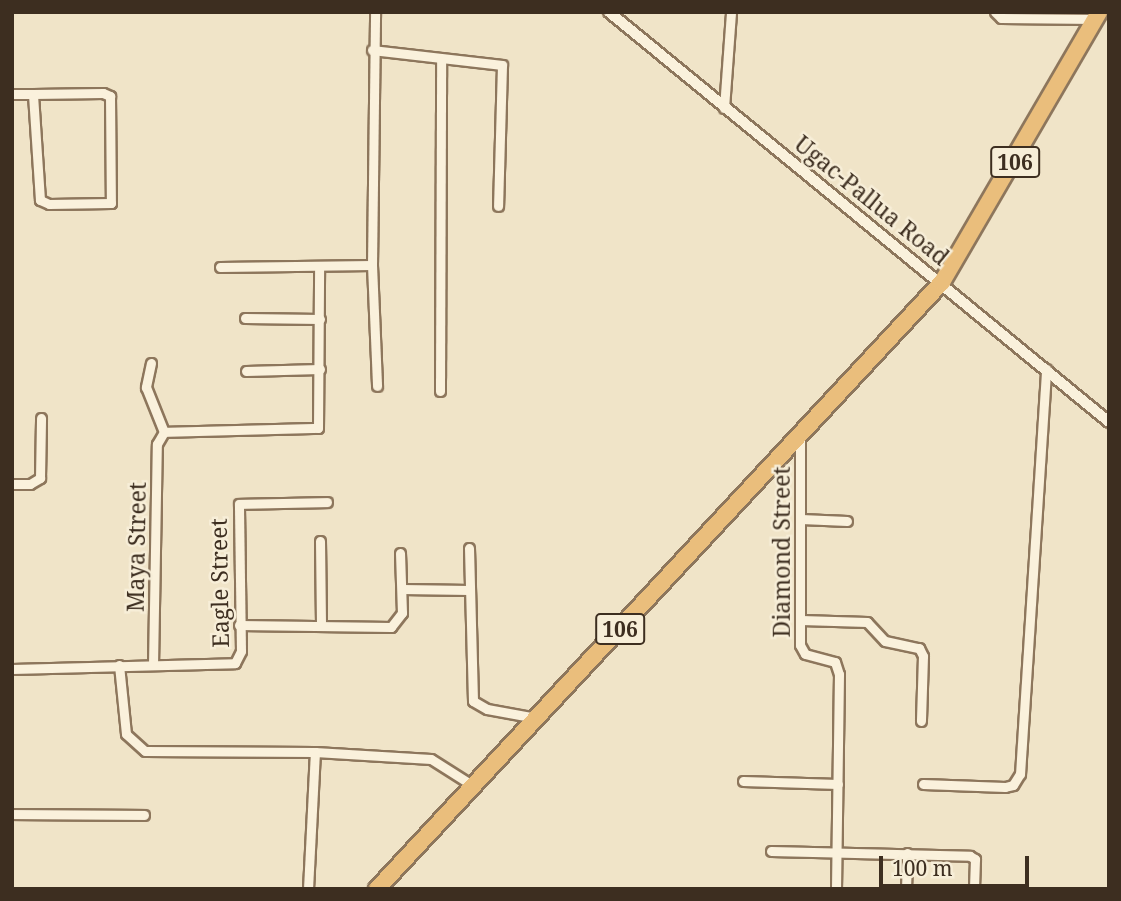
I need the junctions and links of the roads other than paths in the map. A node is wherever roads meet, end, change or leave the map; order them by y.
1 (375, 12) edge
2 (609, 12) edge
3 (731, 12) edge
4 (995, 12) edge
5 (1100, 16) edge
6 (372, 50) junction
7 (441, 59) junction
8 (12, 94) edge
9 (33, 94) junction
10 (724, 108) junction
11 (498, 206) dead end
12 (372, 265) junction
13 (220, 267) dead end
14 (319, 267) junction
15 (942, 282) junction
16 (245, 318) dead end
17 (320, 319) junction
18 (151, 363) dead end
19 (320, 369) junction
20 (1046, 369) junction
21 (246, 371) dead end
22 (377, 386) dead end
23 (440, 391) dead end
24 (41, 418) dead end
25 (1109, 422) edge
26 (164, 432) junction
27 (800, 437) junction
28 (12, 484) edge
29 (327, 502) dead end
30 (802, 519) junction
31 (847, 521) dead end
32 (320, 541) dead end
33 (470, 548) dead end
34 (400, 553) dead end
35 (402, 589) junction
36 (469, 590) junction
37 (801, 620) junction
38 (239, 625) junction
39 (321, 626) junction
40 (153, 665) junction
41 (119, 666) junction
42 (12, 669) edge
43 (536, 718) junction
44 (921, 721) dead end
45 (315, 752) junction
46 (743, 781) dead end
47 (838, 784) junction
48 (923, 784) dead end
49 (472, 785) junction
50 (12, 814) edge
51 (144, 815) dead end
52 (771, 850) dead end
53 (837, 851) junction
54 (906, 853) junction
55 (308, 889) edge
56 (377, 889) edge
57 (836, 889) edge
58 (906, 889) edge
59 (974, 889) edge

1 - 6 street
2 - 10 street, Ugac-Pallua Road
3 - 10 street
4 - 5 street
5 - 15 highway, 106
6 - 7 street
6 - 12 street
7 - 11 street
7 - 23 street
8 - 9 street
9 - 9 street
10 - 15 street, Ugac-Pallua Road
12 - 14 street
12 - 22 street
13 - 14 street
14 - 17 street
15 - 20 street, Ugac-Pallua Road
15 - 27 highway, 106
16 - 17 street
17 - 19 street
18 - 26 street
19 - 21 street
19 - 26 street
20 - 25 street, Ugac-Pallua Road
20 - 48 street
24 - 28 street
26 - 40 street, Maya Street
27 - 30 street, Diamond Street
27 - 43 highway, 106
29 - 38 street, Eagle Street
30 - 31 street
30 - 37 street, Diamond Street
32 - 39 street
33 - 36 street
34 - 35 street
35 - 36 street
35 - 39 street
36 - 43 street
37 - 44 street
37 - 47 street, Diamond Street
38 - 39 street
38 - 40 street, Eagle Street
40 - 41 street
41 - 42 street
41 - 45 street
43 - 49 highway, 106
45 - 49 street
45 - 55 street
46 - 47 street
47 - 53 street, Diamond Street
49 - 56 highway, 106
50 - 51 street
52 - 53 street
53 - 54 street
53 - 57 street, Diamond Street
54 - 58 street
54 - 59 street

